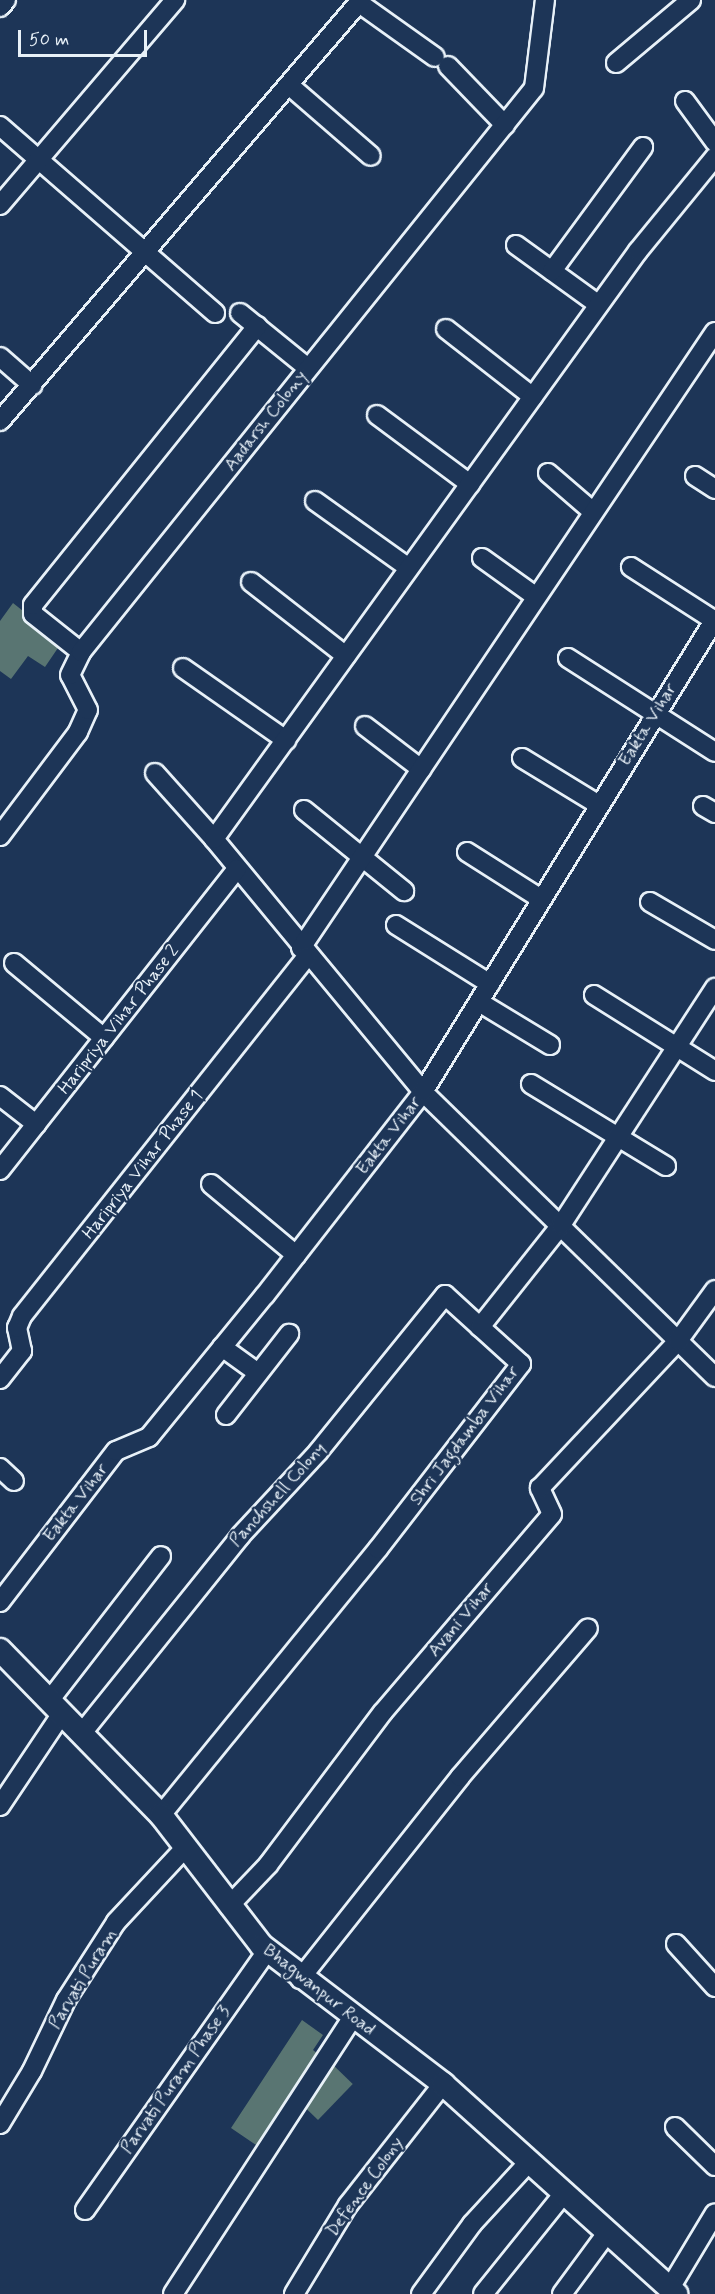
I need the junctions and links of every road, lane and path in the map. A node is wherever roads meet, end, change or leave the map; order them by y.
1 (6, 0) edge
2 (175, 0) edge
3 (545, 0) edge
4 (691, 0) edge
5 (360, 1) edge
6 (671, 6) edge
7 (0, 7) edge
8 (616, 63) dead end
9 (289, 85) junction
10 (685, 101) dead end
11 (709, 116) edge
12 (505, 125) junction
13 (0, 126) edge
14 (715, 141) edge
15 (644, 147) dead end
16 (371, 156) dead end
17 (715, 157) edge
18 (41, 160) junction
19 (0, 206) edge
20 (516, 245) dead end
21 (144, 251) junction
22 (552, 271) junction
23 (599, 305) junction
24 (215, 313) dead end
25 (240, 313) dead end
26 (257, 326) junction
27 (446, 329) dead end
28 (715, 332) edge
29 (0, 357) edge
30 (308, 368) junction
31 (32, 385) junction
32 (533, 397) junction
33 (377, 415) dead end
34 (0, 421) edge
35 (549, 473) dead end
36 (695, 476) dead end
37 (470, 484) junction
38 (715, 489) edge
39 (315, 501) dead end
40 (592, 511) junction
41 (482, 558) dead end
42 (631, 567) dead end
43 (409, 568) junction
44 (251, 582) dead end
45 (535, 596) junction
46 (715, 620) edge
47 (81, 652) junction
48 (346, 656) junction
49 (568, 658) dead end
50 (183, 668) dead end
51 (656, 712) junction
52 (365, 726) dead end
53 (286, 740) junction
54 (715, 752) edge
55 (522, 758) dead end
56 (420, 769) junction
57 (155, 773) dead end
58 (599, 805) junction
59 (304, 810) dead end
60 (0, 836) edge
61 (214, 839) junction
62 (467, 852) dead end
63 (362, 856) junction
64 (237, 869) junction
65 (404, 891) dead end
66 (541, 899) junction
67 (650, 902) dead end
68 (396, 925) dead end
69 (715, 940) edge
70 (304, 952) junction
71 (14, 963) dead end
72 (490, 984) junction
73 (715, 988) edge
74 (594, 996) dead end
75 (479, 1002) junction
76 (104, 1038) junction
77 (550, 1045) dead end
78 (677, 1046) junction
79 (715, 1071) edge
80 (531, 1084) dead end
81 (423, 1092) junction
82 (0, 1096) edge
83 (36, 1124) junction
84 (618, 1137) junction
85 (666, 1166) dead end
86 (0, 1170) edge
87 (211, 1184) dead end
88 (561, 1225) junction
89 (296, 1255) junction
90 (715, 1290) edge
91 (480, 1327) junction
92 (289, 1334) dead end
93 (678, 1341) junction
94 (222, 1347) junction
95 (258, 1373) junction
96 (715, 1377) edge
97 (0, 1378) edge
98 (226, 1415) dead end
99 (0, 1468) edge
100 (14, 1481) dead end
101 (161, 1556) dead end
102 (0, 1602) edge
103 (588, 1628) dead end
104 (0, 1650) edge
105 (55, 1708) junction
106 (81, 1733) junction
107 (0, 1806) edge
108 (161, 1815) junction
109 (185, 1848) junction
110 (229, 1906) junction
111 (676, 1944) dead end
112 (267, 1951) junction
113 (300, 1979) junction
114 (715, 1987) edge
115 (352, 2017) junction
116 (443, 2084) junction
117 (0, 2124) edge
118 (675, 2127) dead end
119 (530, 2161) junction
120 (715, 2166) edge
121 (565, 2192) junction
122 (85, 2210) dead end
123 (715, 2212) edge
124 (607, 2233) junction
125 (673, 2291) edge
126 (173, 2294) edge
127 (294, 2294) edge
128 (421, 2294) edge
129 (483, 2294) edge
130 (562, 2294) edge

1 - 7 street
2 - 18 street
3 - 12 street, Aadarsh Colony
4 - 6 street
5 - 9 street
5 - 12 street
6 - 8 street
9 - 16 street
9 - 21 street
10 - 11 street
11 - 14 street
12 - 30 street, Aadarsh Colony
13 - 18 street
15 - 22 street
17 - 23 street
18 - 19 street
18 - 21 street
20 - 22 street
21 - 24 street
21 - 31 street
22 - 23 street
23 - 32 street
25 - 26 street
26 - 30 street
26 - 47 street
27 - 32 street
28 - 40 street
29 - 31 street
30 - 47 street, Aadarsh Colony
31 - 34 street
32 - 37 street
33 - 37 street
35 - 40 street
36 - 38 street
37 - 43 street
39 - 43 street
40 - 45 street
41 - 45 street
42 - 46 street
43 - 48 street
44 - 48 street
45 - 56 street
46 - 51 street, Eakta Vihar
47 - 60 street, Aadarsh Colony
48 - 53 street
49 - 51 street
50 - 53 street
51 - 54 street
51 - 58 street, Eakta Vihar
52 - 56 street
53 - 61 street
55 - 58 street
56 - 63 street
57 - 61 street
58 - 66 street, Eakta Vihar
59 - 63 street
61 - 64 street
62 - 66 street
63 - 65 street
63 - 70 street
64 - 70 street
64 - 76 street, Haripriya Vihar Phase 2
66 - 72 street, Eakta Vihar
67 - 69 street
68 - 72 street
70 - 81 street
70 - 97 street, Haripriya Vihar Phase 1
71 - 76 street
72 - 75 street, Eakta Vihar
73 - 78 street
74 - 78 street
75 - 77 street
75 - 81 street, Eakta Vihar
76 - 83 street, Haripriya Vihar Phase 2
78 - 79 street
78 - 84 street
80 - 84 street
81 - 88 street
81 - 89 street, Eakta Vihar
82 - 83 street
83 - 86 street, Haripriya Vihar Phase 2
84 - 85 street
84 - 88 street
87 - 89 street
88 - 91 street
88 - 93 street
89 - 94 street, Eakta Vihar
90 - 93 street
91 - 106 street, Panchshell Colony
91 - 108 street, Shri Jagdamba Vihar
92 - 95 street
93 - 96 street
93 - 110 street, Avani Vihar
94 - 95 street
94 - 102 street, Eakta Vihar
95 - 98 street
99 - 100 street
101 - 105 street
103 - 113 street
104 - 105 street, Bhagwanpur Road
105 - 106 street, Bhagwanpur Road
105 - 107 street
106 - 108 street, Bhagwanpur Road
108 - 109 street, Bhagwanpur Road
109 - 110 street, Bhagwanpur Road
109 - 117 street, Parvati Puram
110 - 112 street, Bhagwanpur Road
111 - 114 street
112 - 113 street, Bhagwanpur Road
112 - 122 street, Parvati Puram Phase 3
113 - 115 street, Bhagwanpur Road
115 - 116 street, Bhagwanpur Road
115 - 126 street
116 - 119 street, Bhagwanpur Road
116 - 127 street, Defence Colony
118 - 120 street
119 - 121 street, Bhagwanpur Road
119 - 128 street
121 - 124 street, Bhagwanpur Road
121 - 129 street
123 - 125 street
124 - 125 street, Bhagwanpur Road
124 - 130 street

